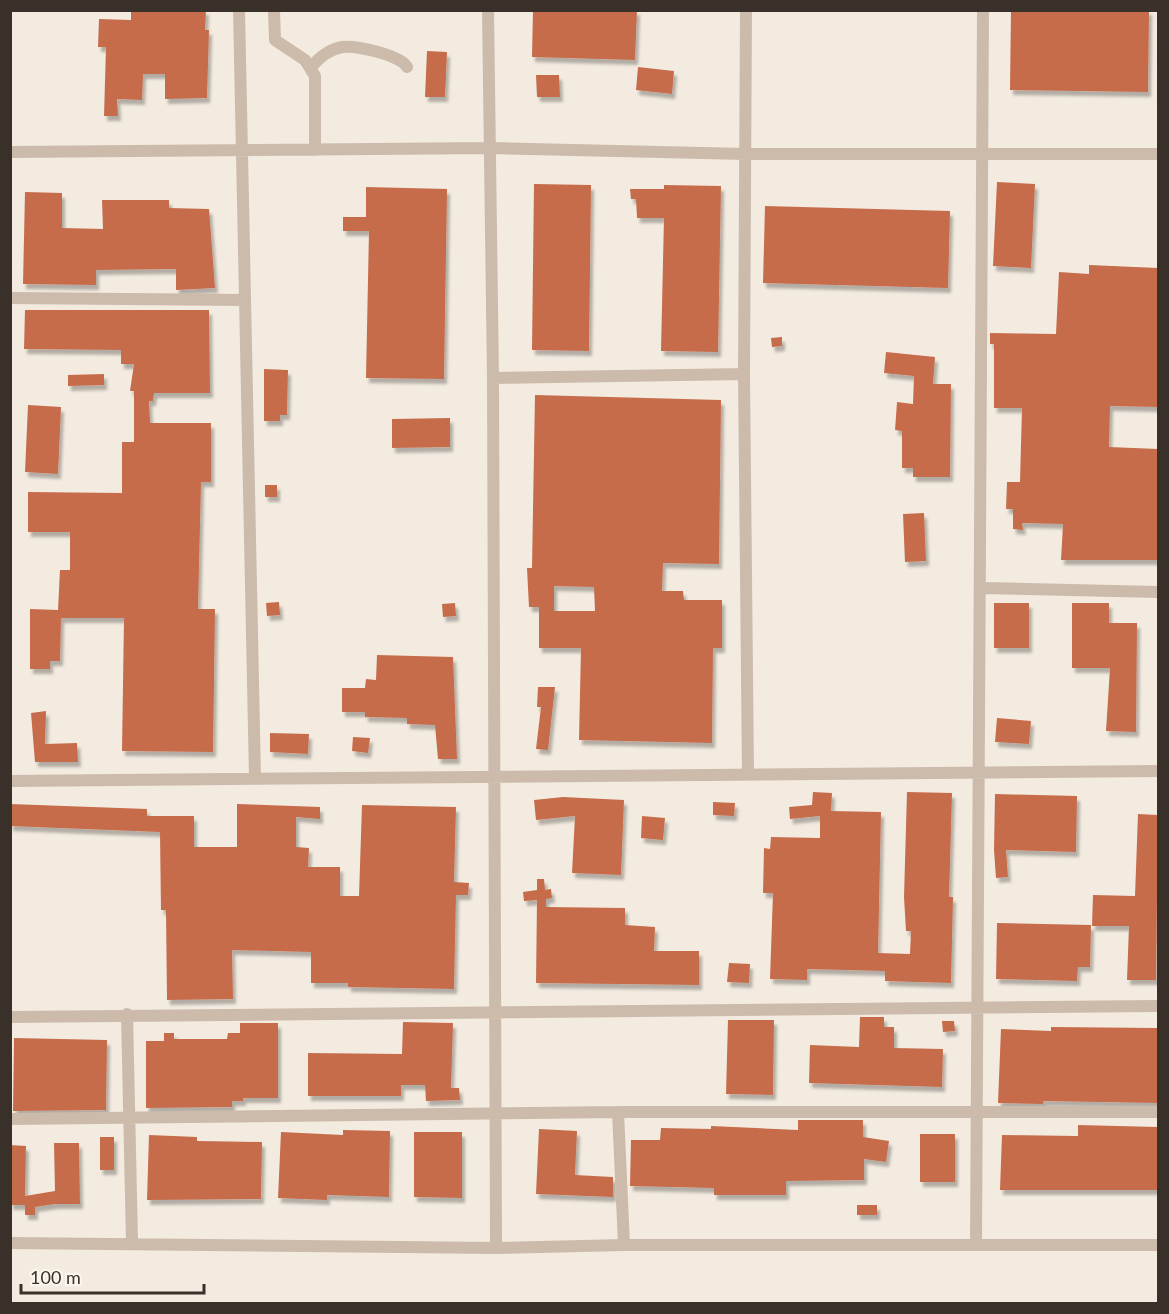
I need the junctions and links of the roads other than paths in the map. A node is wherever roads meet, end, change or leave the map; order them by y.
1 (239, 10) edge
2 (274, 10) edge
3 (488, 10) edge
4 (746, 10) edge
5 (983, 10) edge
6 (311, 67) junction
7 (407, 67) dead end
8 (491, 148) junction
9 (241, 150) junction
10 (315, 150) junction
11 (10, 152) edge
12 (746, 154) junction
13 (1158, 154) edge
14 (983, 155) junction
15 (10, 298) edge
16 (244, 300) junction
17 (744, 374) junction
18 (493, 378) junction
19 (981, 588) junction
20 (1158, 592) edge
21 (1158, 771) edge
22 (979, 772) junction
23 (748, 774) junction
24 (495, 776) junction
25 (255, 778) junction
26 (10, 781) edge
27 (1158, 1006) edge
28 (977, 1008) junction
29 (495, 1011) junction
30 (127, 1014) junction
31 (10, 1017) edge
32 (976, 1110) junction
33 (618, 1112) junction
34 (1158, 1112) edge
35 (496, 1115) junction
36 (130, 1118) junction
37 (10, 1119) edge
38 (132, 1242) junction
39 (10, 1243) edge
40 (624, 1245) junction
41 (976, 1245) junction
42 (1158, 1245) edge
43 (496, 1248) junction

1 - 9 street
2 - 6 street
3 - 8 street
4 - 12 street
5 - 14 street
6 - 7 street
6 - 10 street
8 - 10 street
8 - 12 street
8 - 18 street
9 - 10 street
9 - 11 street
9 - 16 street
12 - 14 street
12 - 17 street
13 - 14 street
14 - 19 street
15 - 16 street
16 - 25 street
17 - 18 street
17 - 23 street
18 - 24 street
19 - 20 street
19 - 22 street
21 - 22 street
22 - 23 street
22 - 28 street
23 - 24 street
24 - 25 street
24 - 29 street
25 - 26 street
27 - 28 street
28 - 29 street
28 - 32 street
29 - 30 street
29 - 35 street
30 - 31 street
30 - 36 street
32 - 33 street
32 - 34 street
32 - 41 street
33 - 35 street
33 - 40 street
35 - 36 street
35 - 43 street
36 - 37 street
36 - 38 street
38 - 39 street
38 - 43 street
40 - 41 street
40 - 43 street
41 - 42 street

